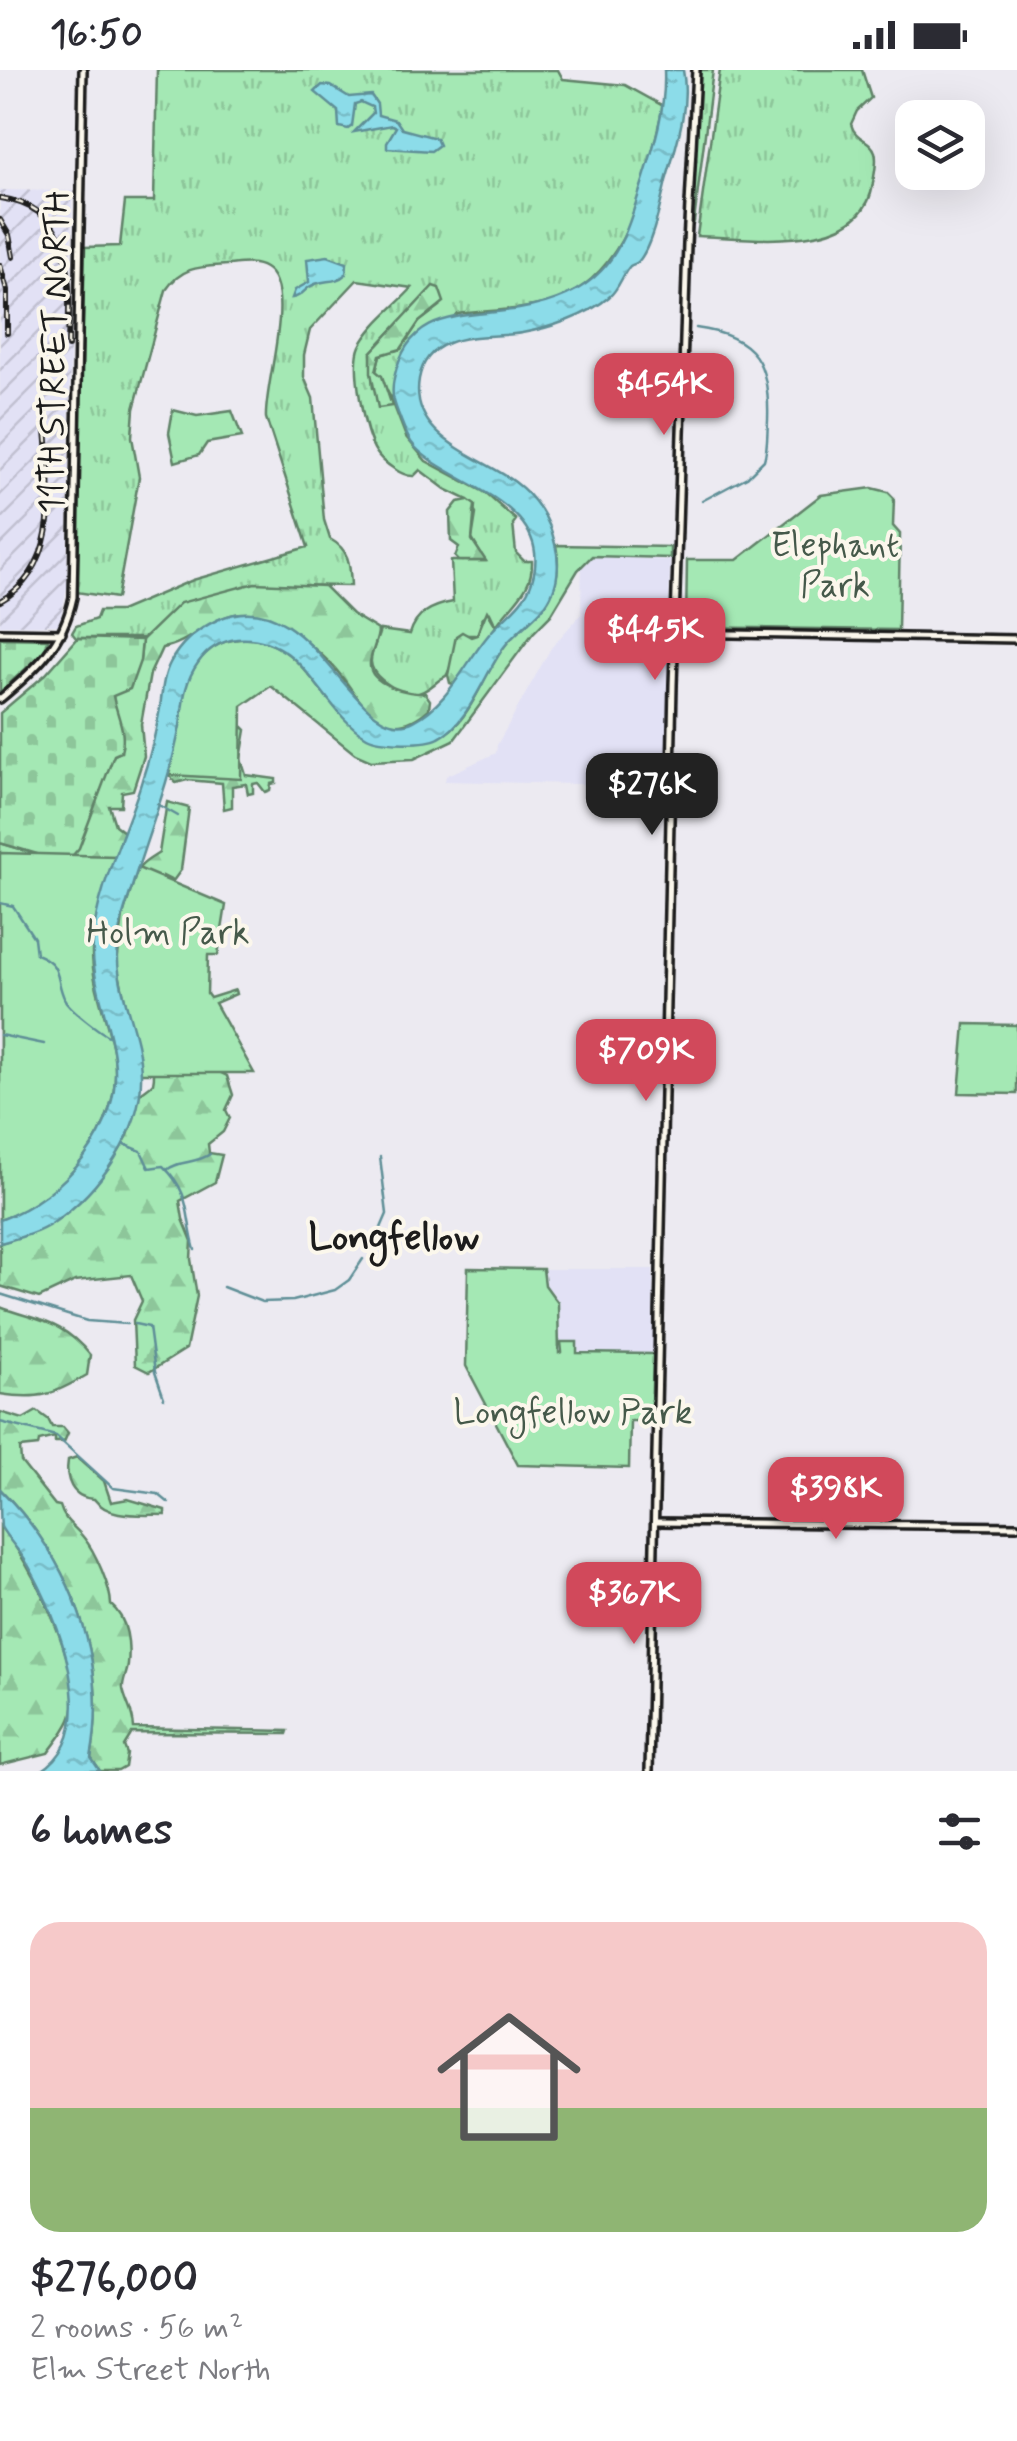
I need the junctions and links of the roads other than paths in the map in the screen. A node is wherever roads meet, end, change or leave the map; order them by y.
1 (84, 70) edge
2 (696, 70) edge
3 (0, 632) edge
4 (675, 632) junction
5 (62, 633) junction
6 (1017, 639) edge
7 (0, 700) edge
8 (656, 1522) junction
9 (1017, 1526) edge
10 (649, 1771) edge

1 - 5 street, 11TH STREET NORTH
2 - 4 street
3 - 5 street
4 - 6 street
4 - 8 street
5 - 7 street
8 - 9 street
8 - 10 street

